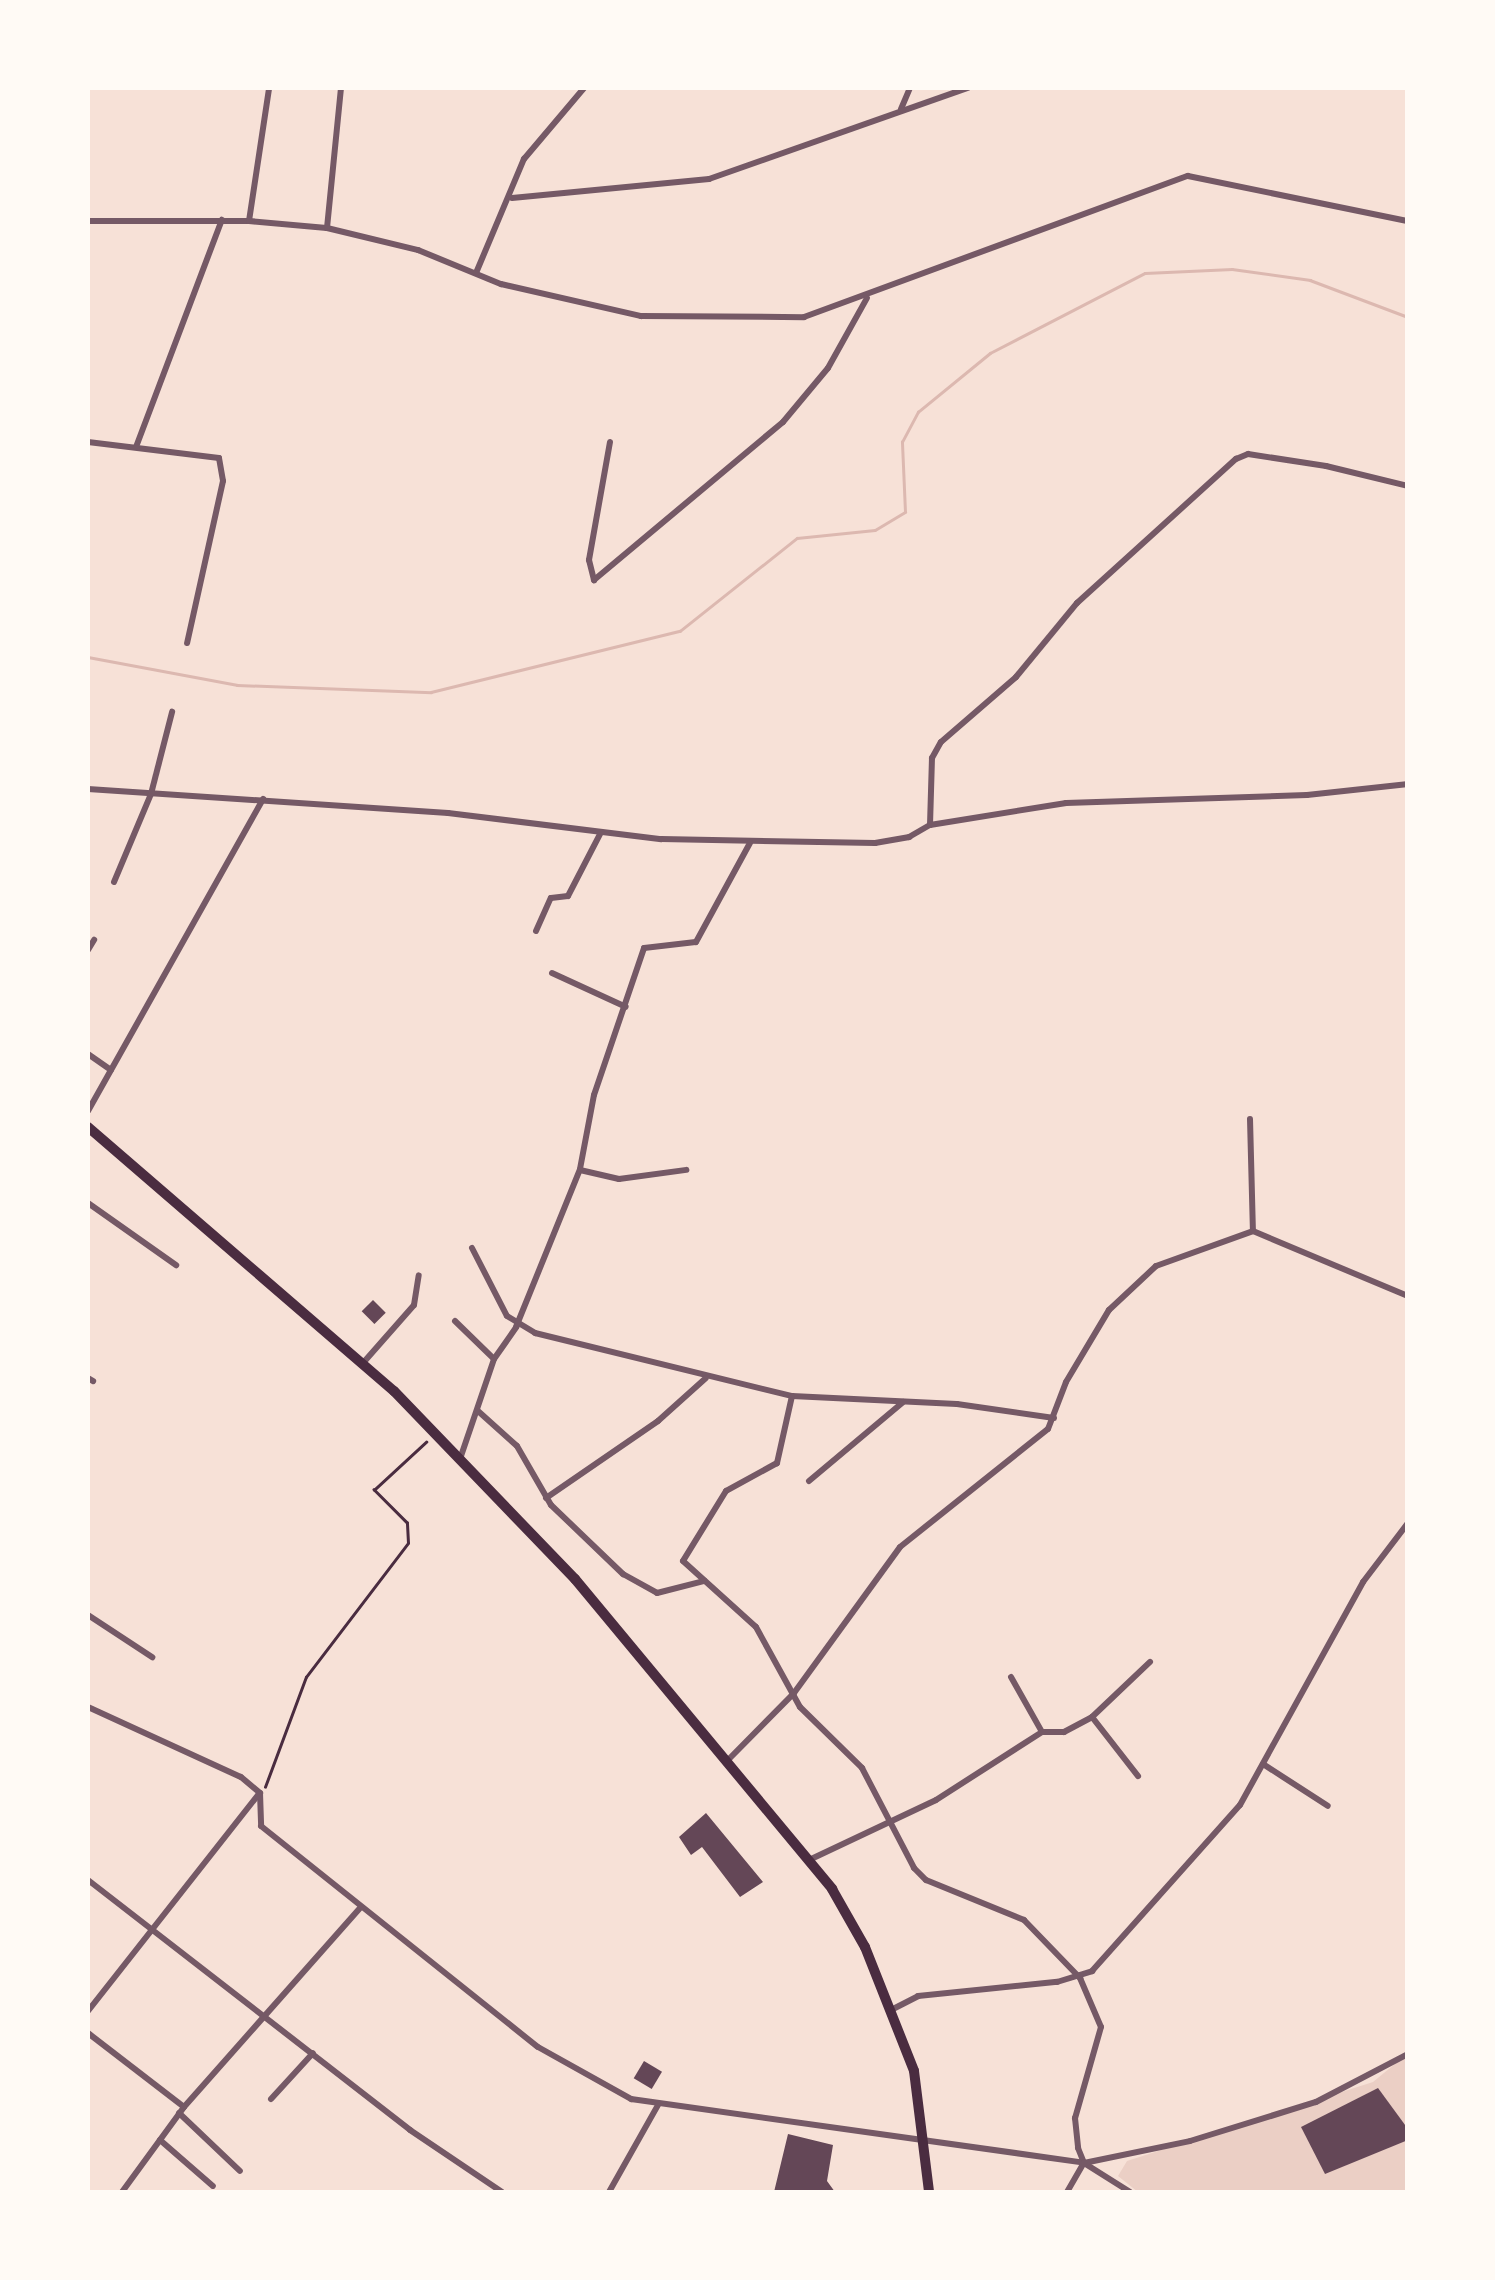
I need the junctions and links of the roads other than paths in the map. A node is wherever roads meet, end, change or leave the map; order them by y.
1 (270, 88) edge
2 (341, 88) edge
3 (584, 88) edge
4 (910, 88) edge
5 (968, 88) edge
6 (900, 110) junction
7 (512, 198) junction
8 (222, 220) junction
9 (88, 221) edge
10 (249, 221) junction
11 (1408, 221) edge
12 (327, 228) junction
13 (476, 273) junction
14 (867, 297) junction
15 (88, 442) edge
16 (610, 442) dead end
17 (136, 447) junction
18 (1408, 486) edge
19 (187, 643) dead end
20 (172, 712) dead end
21 (1408, 784) edge
22 (88, 789) edge
23 (150, 794) junction
24 (263, 799) junction
25 (930, 825) junction
26 (601, 832) junction
27 (750, 843) junction
28 (114, 882) dead end
29 (536, 930) dead end
30 (94, 940) dead end
31 (88, 950) edge
32 (552, 973) dead end
33 (626, 1007) junction
34 (88, 1054) edge
35 (111, 1070) junction
36 (88, 1111) edge
37 (1250, 1119) dead end
38 (88, 1128) edge
39 (580, 1170) junction
40 (686, 1170) dead end
41 (88, 1203) edge
42 (1254, 1231) junction
43 (472, 1248) dead end
44 (176, 1265) dead end
45 (419, 1275) dead end
46 (1408, 1296) edge
47 (455, 1320) dead end
48 (516, 1327) junction
49 (494, 1359) junction
50 (363, 1363) junction
51 (706, 1378) junction
52 (792, 1396) junction
53 (904, 1401) junction
54 (478, 1411) junction
55 (1055, 1418) junction
56 (460, 1460) junction
57 (809, 1481) dead end
58 (546, 1498) junction
59 (1408, 1523) edge
60 (704, 1581) junction
61 (88, 1615) edge
62 (152, 1658) dead end
63 (1150, 1662) dead end
64 (1012, 1678) dead end
65 (794, 1693) junction
66 (88, 1707) edge
67 (1092, 1717) junction
68 (1042, 1732) junction
69 (728, 1760) junction
70 (1264, 1764) junction
71 (1138, 1776) dead end
72 (260, 1793) junction
73 (1328, 1806) dead end
74 (245, 1814) junction
75 (887, 1820) junction
76 (261, 1826) junction
77 (808, 1860) junction
78 (88, 1880) edge
79 (360, 1908) junction
80 (154, 1925) junction
81 (1080, 1978) junction
82 (893, 2010) junction
83 (88, 2012) edge
84 (268, 2014) junction
85 (88, 2033) edge
86 (313, 2053) junction
87 (1408, 2054) edge
88 (272, 2099) dead end
89 (658, 2104) junction
90 (182, 2110) junction
91 (160, 2140) junction
92 (927, 2143) junction
93 (1084, 2164) junction
94 (240, 2172) dead end
95 (212, 2186) dead end
96 (122, 2192) edge
97 (502, 2192) edge
98 (609, 2192) edge
99 (929, 2192) edge
100 (1067, 2192) edge
101 (1130, 2192) edge

1 - 10 street
2 - 12 street
3 - 7 street
4 - 6 street
5 - 6 street
6 - 7 street
7 - 13 street
8 - 9 street
8 - 10 street
8 - 17 street
10 - 12 street
11 - 14 street
12 - 13 street
13 - 14 street
14 - 16 street
15 - 17 street
17 - 19 street
18 - 25 street
20 - 23 street
21 - 25 street
22 - 23 street
23 - 24 street
23 - 28 street
24 - 26 street
24 - 35 street
25 - 27 street
26 - 27 street
26 - 29 street
27 - 33 street
30 - 31 street
32 - 33 street
33 - 39 street
34 - 35 street
35 - 36 street
37 - 42 street
38 - 50 highway
39 - 40 street
39 - 48 street
41 - 44 street
42 - 46 street
42 - 55 street
43 - 48 street
45 - 50 street
47 - 49 street
48 - 49 street
48 - 51 street
49 - 54 street
50 - 56 highway
51 - 52 street
51 - 58 street
52 - 53 street
52 - 60 street
53 - 55 street
53 - 57 street
54 - 56 street
54 - 58 street
55 - 65 street
56 - 69 highway
58 - 60 street
59 - 70 street
60 - 65 street
61 - 62 street
63 - 67 street
64 - 68 street
65 - 69 street
65 - 75 street
66 - 72 street
67 - 68 street
67 - 71 street
68 - 75 street
69 - 77 highway
70 - 73 street
70 - 81 street
72 - 74 street
72 - 76 street
74 - 76 street
74 - 80 street
75 - 77 street
75 - 81 street
76 - 79 street
77 - 82 highway
78 - 80 street
79 - 84 street
79 - 89 street
80 - 83 street
80 - 84 street
81 - 82 street
81 - 93 street
82 - 92 highway
84 - 86 street
84 - 90 street
85 - 90 street
86 - 88 street
86 - 97 street
87 - 93 street
89 - 92 street
89 - 98 street
90 - 91 street
90 - 94 street
91 - 95 street
91 - 96 street
92 - 93 street
92 - 99 highway
93 - 100 street
93 - 101 street

